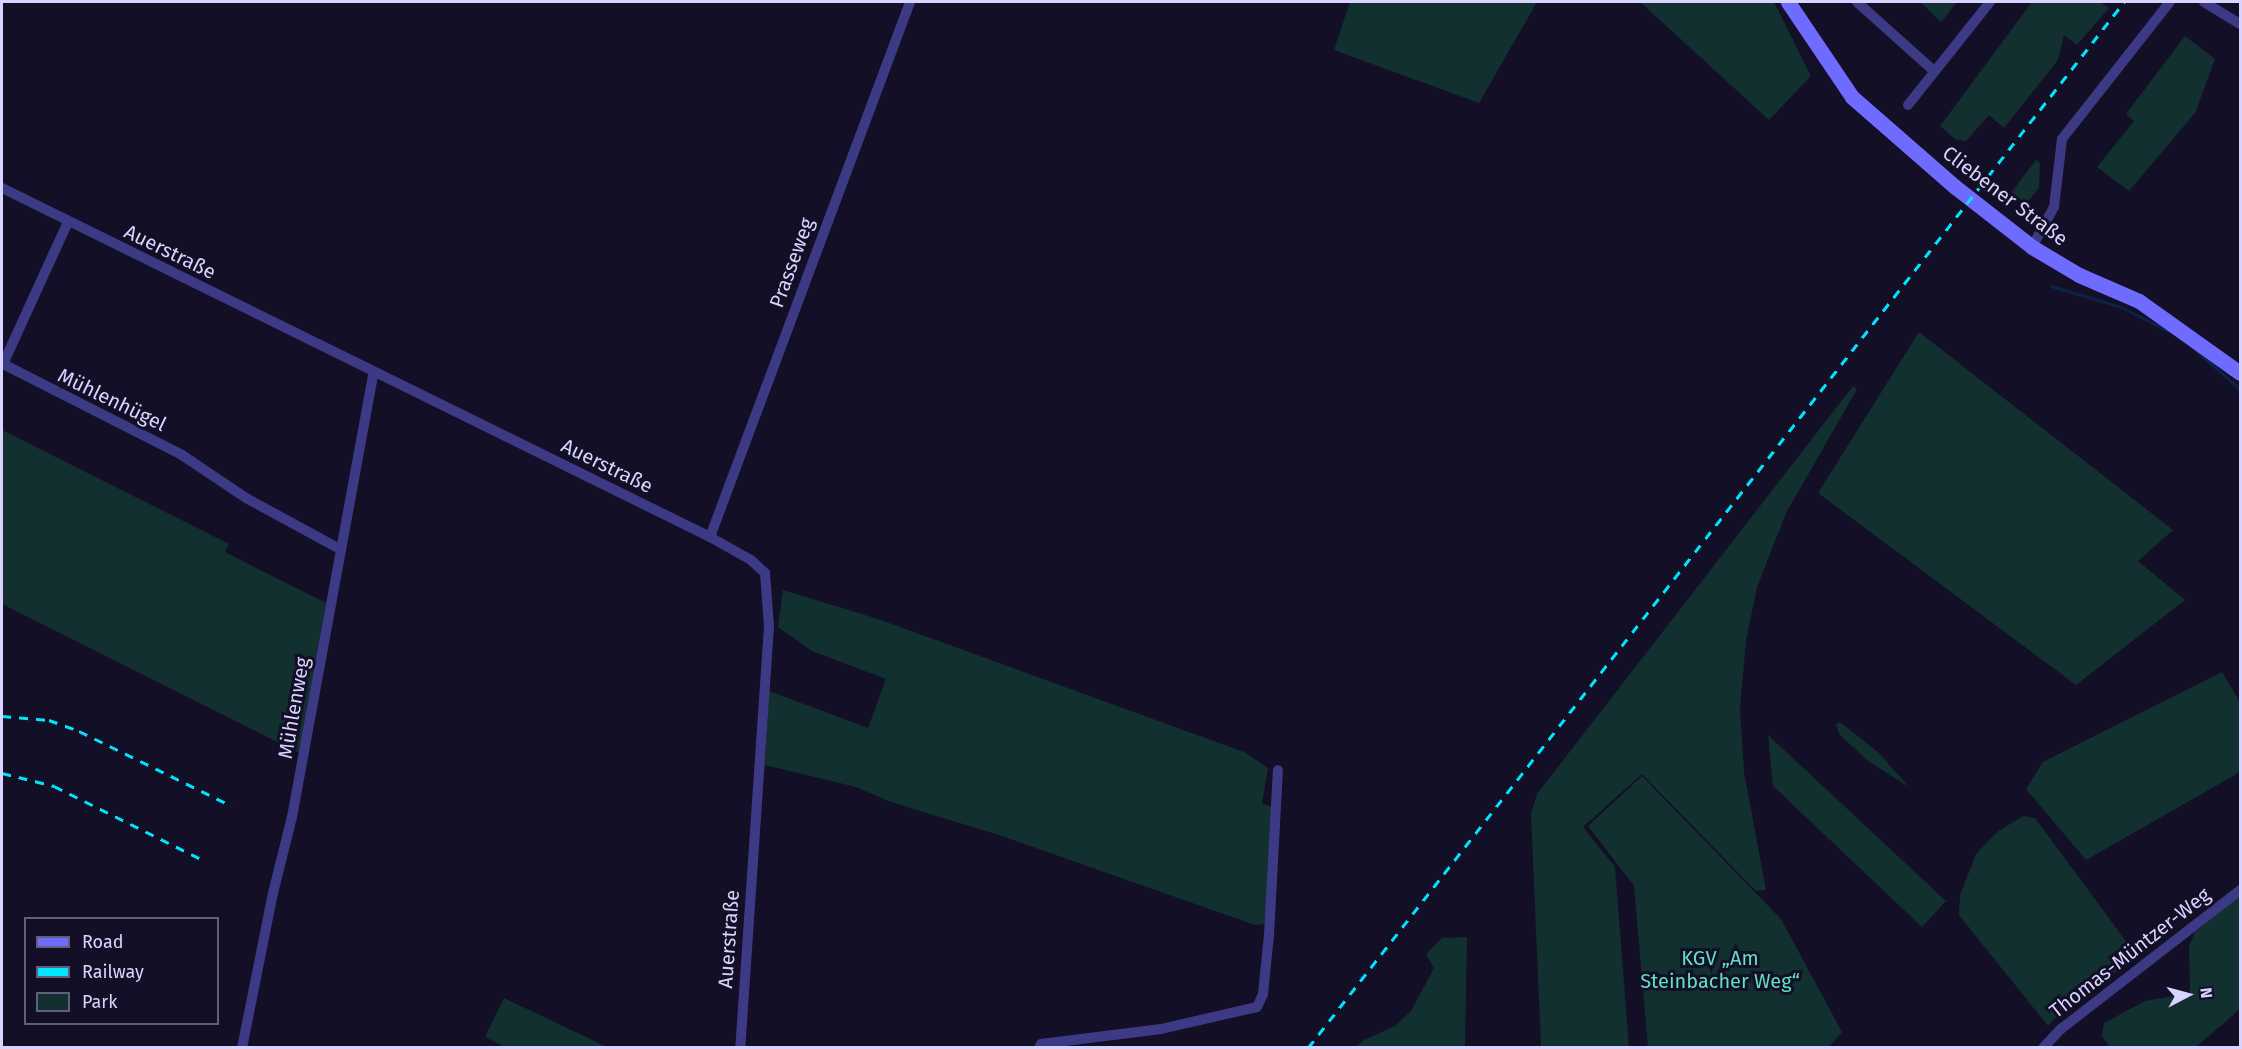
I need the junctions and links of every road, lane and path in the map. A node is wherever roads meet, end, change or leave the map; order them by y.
1 (910, 2) edge
2 (1788, 2) edge
3 (1857, 2) edge
4 (1988, 2) edge
5 (2170, 2) edge
6 (2204, 2) edge
7 (2241, 24) edge
8 (1934, 71) junction
9 (1908, 105) dead end
10 (2, 188) edge
11 (68, 222) junction
12 (2032, 247) junction
13 (374, 372) junction
14 (2241, 373) edge
15 (710, 537) junction
16 (340, 549) junction
17 (1278, 770) dead end
18 (2241, 890) edge
19 (242, 1047) edge
20 (740, 1047) edge
21 (1039, 1047) edge
22 (2043, 1047) edge

1 - 15 street, Prasseweg
2 - 12 street, Cliebener Straße
3 - 8 street
4 - 8 street
5 - 12 street
6 - 7 street
8 - 9 street
10 - 11 street, Auerstraße
11 - 13 street, Auerstraße
11 - 16 street, Mühlenhügel
12 - 14 street, Cliebener Straße
13 - 15 street, Auerstraße
13 - 16 street, Mühlenweg
15 - 20 street, Auerstraße
16 - 19 street, Mühlenweg
17 - 21 street
18 - 22 street, Thomas-Müntzer-Weg

